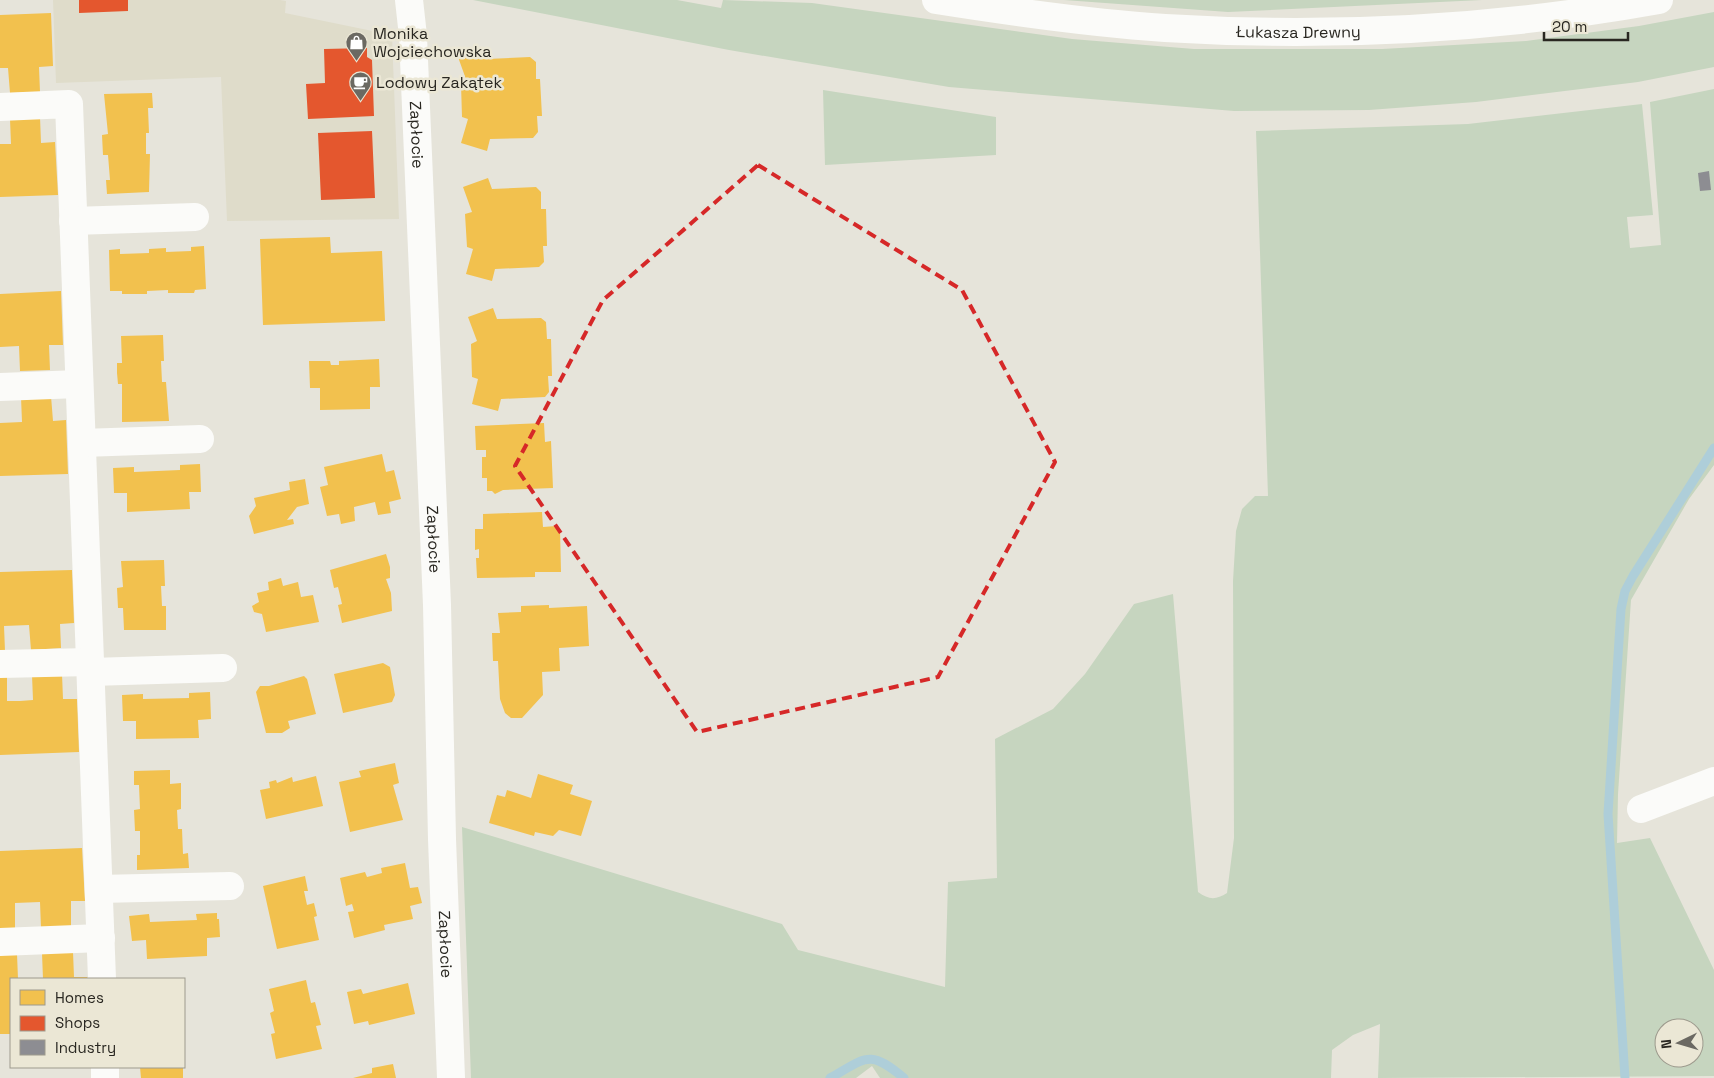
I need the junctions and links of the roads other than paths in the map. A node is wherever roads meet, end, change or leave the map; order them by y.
1 (409, 0) edge
2 (936, 0) edge
3 (1660, 0) edge
4 (0, 107) edge
5 (195, 217) dead end
6 (73, 221) junction
7 (79, 384) junction
8 (0, 386) edge
9 (200, 439) dead end
10 (82, 443) junction
11 (0, 664) edge
12 (90, 667) junction
13 (224, 668) dead end
14 (1714, 781) edge
15 (1641, 808) dead end
16 (230, 886) dead end
17 (99, 889) junction
18 (100, 938) junction
19 (0, 942) edge
20 (102, 978) edge
21 (451, 1078) edge

1 - 21 street, Zapłocie
2 - 3 street, Łukasza Drewny
4 - 6 street
5 - 6 street
6 - 7 street
7 - 8 street
7 - 10 street
9 - 10 street
10 - 12 street
11 - 12 street
12 - 13 street
12 - 17 street
14 - 15 street
16 - 17 street
17 - 18 street
18 - 19 street
18 - 20 street

